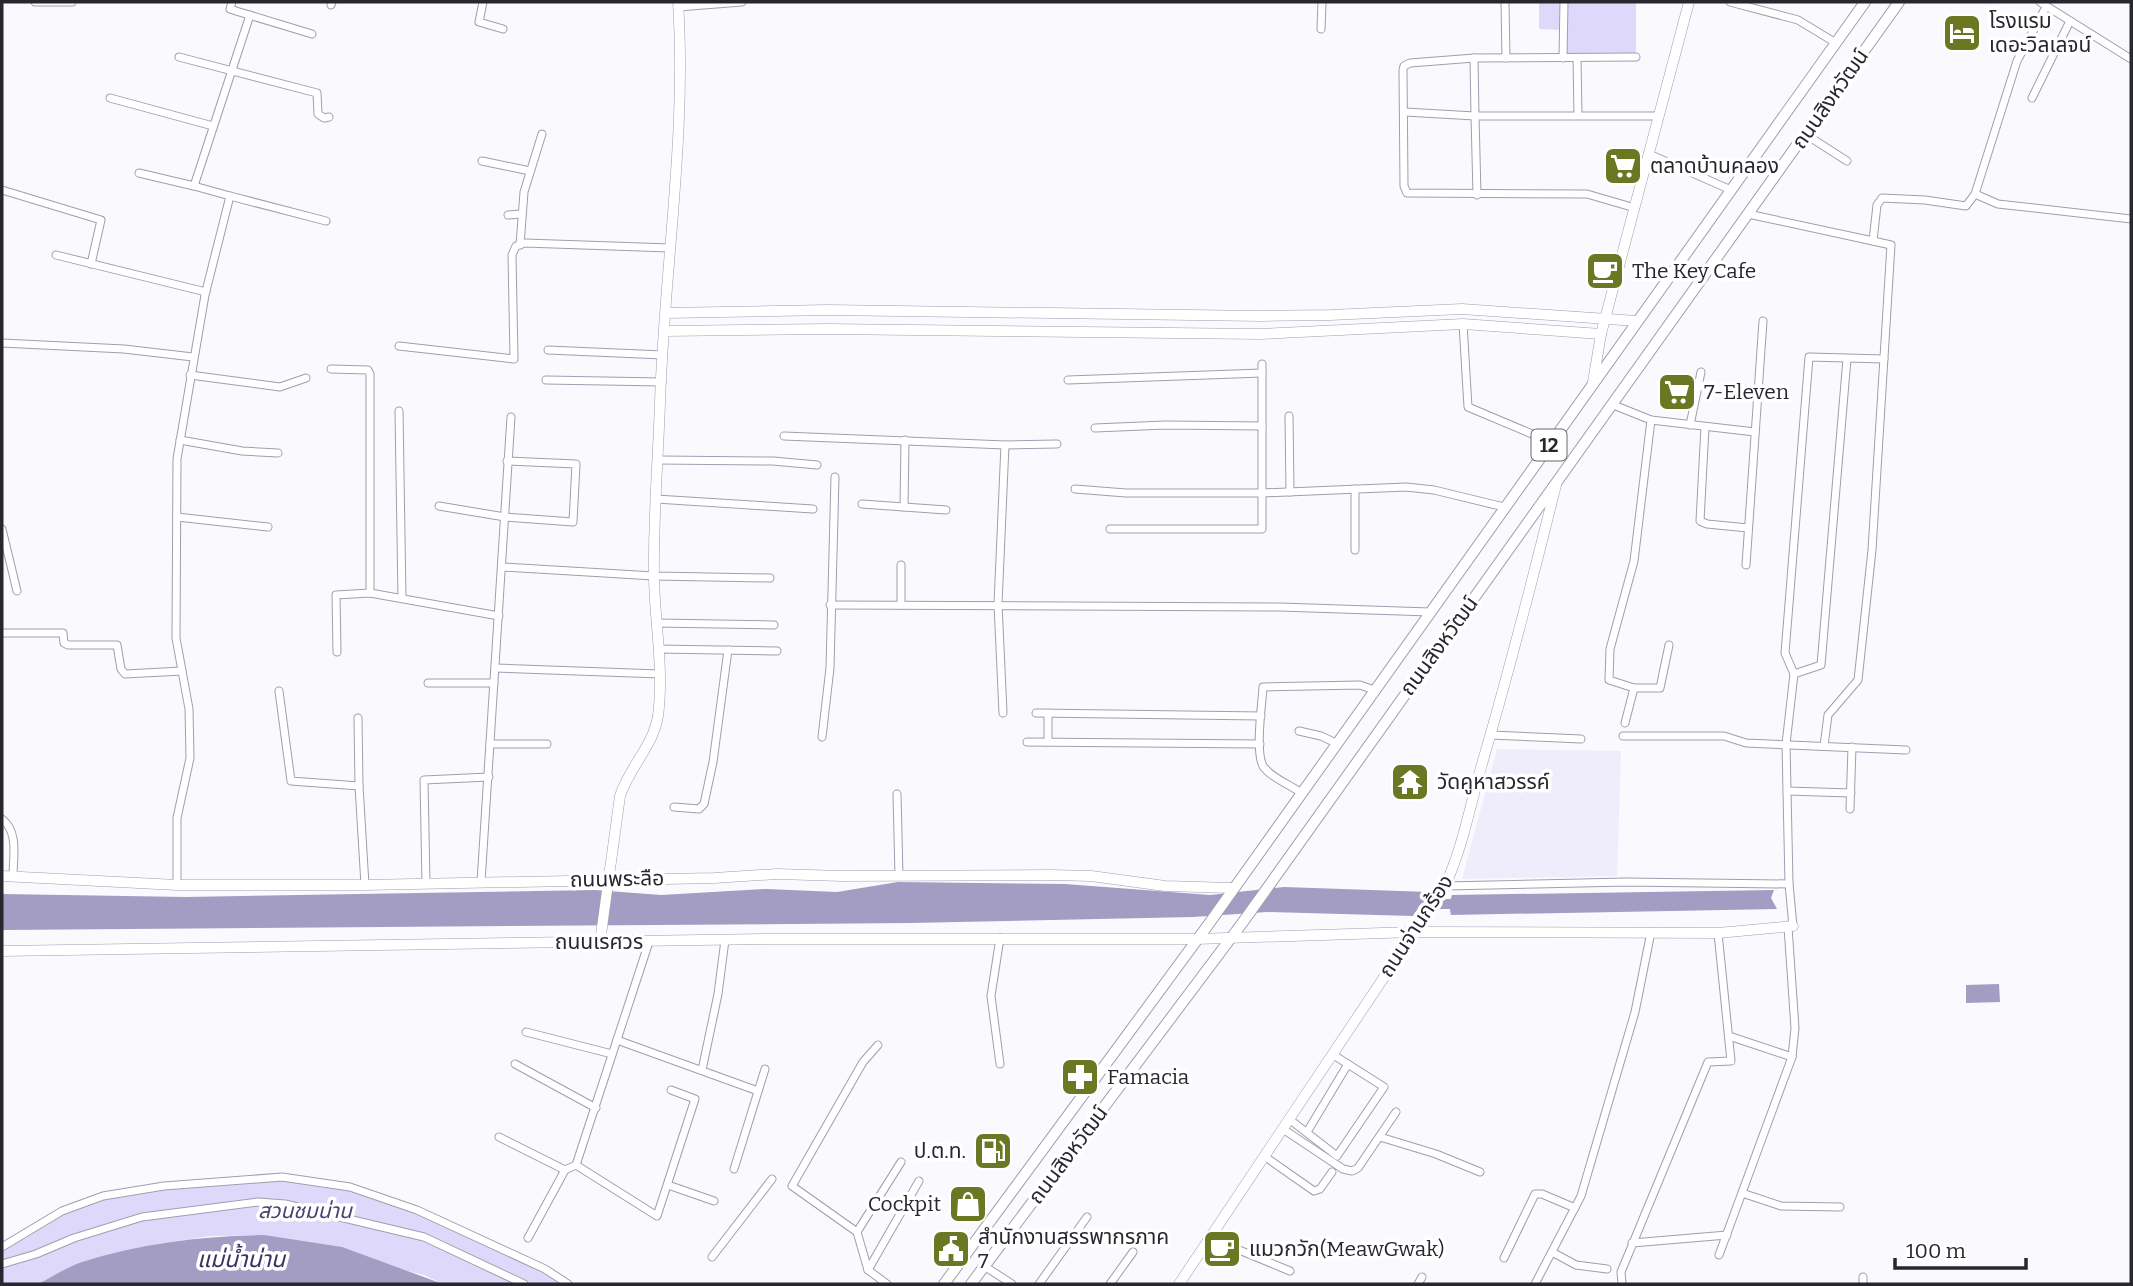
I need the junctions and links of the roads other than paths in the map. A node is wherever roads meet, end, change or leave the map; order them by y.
1 (35, 2) edge
2 (72, 2) edge
3 (232, 2) edge
4 (483, 2) edge
5 (742, 2) edge
6 (1322, 2) edge
7 (1505, 2) edge
8 (1564, 2) edge
9 (1689, 2) edge
10 (1730, 2) edge
11 (1866, 2) edge
12 (1899, 2) edge
13 (678, 4) edge
14 (2043, 4) edge
15 (250, 15) junction
16 (2070, 21) junction
17 (503, 29) dead end
18 (1321, 29) dead end
19 (312, 34) dead end
20 (1836, 43) junction
21 (179, 57) dead end
22 (1636, 57) dead end
23 (1474, 58) junction
24 (1506, 58) junction
25 (1563, 58) junction
26 (1577, 58) junction
27 (2131, 59) edge
28 (232, 72) junction
29 (2032, 97) dead end
30 (110, 98) dead end
31 (1405, 112) junction
32 (1578, 115) junction
33 (1475, 116) junction
34 (1659, 116) junction
35 (328, 117) dead end
36 (214, 127) junction
37 (542, 134) dead end
38 (1805, 134) junction
39 (1649, 155) junction
40 (482, 161) dead end
41 (1847, 161) dead end
42 (530, 171) junction
43 (139, 173) dead end
44 (194, 186) junction
45 (2, 190) edge
46 (1731, 190) junction
47 (1975, 194) junction
48 (1477, 195) junction
49 (230, 197) junction
50 (1635, 208) junction
51 (521, 214) junction
52 (1748, 214) junction
53 (508, 215) dead end
54 (2131, 219) edge
55 (326, 220) dead end
56 (1873, 241) junction
57 (520, 245) junction
58 (670, 248) junction
59 (56, 255) dead end
60 (92, 264) junction
61 (206, 292) junction
62 (666, 313) junction
63 (1606, 318) junction
64 (1637, 321) junction
65 (1763, 321) dead end
66 (1462, 324) junction
67 (665, 331) junction
68 (1601, 334) junction
69 (2, 343) edge
70 (400, 346) dead end
71 (548, 351) dead end
72 (663, 355) junction
73 (193, 357) junction
74 (1847, 359) junction
75 (1884, 359) junction
76 (1262, 364) dead end
77 (331, 369) dead end
78 (1701, 372) dead end
79 (1262, 373) junction
80 (190, 375) junction
81 (306, 378) dead end
82 (546, 380) dead end
83 (1068, 380) dead end
84 (662, 382) junction
85 (1593, 382) junction
86 (1612, 404) junction
87 (399, 411) dead end
88 (1289, 416) dead end
89 (511, 417) dead end
90 (1651, 420) junction
91 (1690, 425) junction
92 (1262, 426) junction
93 (1705, 427) junction
94 (1095, 428) dead end
95 (1755, 432) junction
96 (785, 436) dead end
97 (180, 440) junction
98 (905, 440) junction
99 (1552, 442) junction
100 (1057, 444) dead end
101 (1005, 445) junction
102 (278, 453) dead end
103 (658, 460) junction
104 (507, 461) junction
105 (817, 464) dead end
106 (835, 477) dead end
107 (1558, 480) junction
108 (1075, 489) dead end
109 (1354, 489) junction
110 (1290, 492) junction
111 (1262, 493) junction
112 (656, 499) junction
113 (862, 504) dead end
114 (439, 506) dead end
115 (904, 507) junction
116 (1504, 507) junction
117 (813, 509) dead end
118 (946, 510) dead end
119 (177, 517) junction
120 (505, 517) junction
121 (268, 527) dead end
122 (1748, 528) junction
123 (2, 529) edge
124 (1111, 529) dead end
125 (1355, 550) dead end
126 (901, 565) dead end
127 (1745, 565) dead end
128 (502, 567) junction
129 (654, 576) junction
130 (770, 578) dead end
131 (17, 591) dead end
132 (370, 593) junction
133 (402, 598) junction
134 (998, 604) junction
135 (901, 605) junction
136 (830, 606) junction
137 (1430, 612) junction
138 (499, 616) junction
139 (656, 623) junction
140 (774, 625) dead end
141 (2, 633) edge
142 (1669, 645) dead end
143 (658, 649) junction
144 (728, 650) junction
145 (777, 651) dead end
146 (337, 652) dead end
147 (495, 668) junction
148 (182, 671) junction
149 (660, 674) junction
150 (1794, 674) junction
151 (428, 683) dead end
152 (494, 683) junction
153 (1634, 688) junction
154 (1374, 690) junction
155 (279, 691) dead end
156 (1003, 713) dead end
157 (1035, 713) dead end
158 (1048, 713) junction
159 (1261, 716) junction
160 (358, 718) dead end
161 (1625, 723) dead end
162 (1298, 732) dead end
163 (1491, 735) junction
164 (1623, 736) dead end
165 (822, 737) dead end
166 (1581, 739) dead end
167 (1027, 742) dead end
168 (1048, 742) junction
169 (1336, 743) junction
170 (491, 744) junction
171 (547, 744) dead end
172 (1260, 744) junction
173 (1786, 744) junction
174 (1824, 746) junction
175 (1852, 747) junction
176 (1906, 750) dead end
177 (489, 777) junction
178 (359, 786) junction
179 (1787, 791) junction
180 (1300, 792) junction
181 (1851, 793) junction
182 (897, 794) dead end
183 (674, 807) dead end
184 (1850, 809) dead end
185 (2, 819) edge
186 (7, 876) edge
187 (899, 876) junction
188 (481, 882) junction
189 (426, 883) junction
190 (608, 883) junction
191 (1789, 884) junction
192 (177, 885) junction
193 (365, 885) junction
194 (1445, 886) junction
195 (1232, 888) junction
196 (1791, 927) junction
197 (1414, 932) junction
198 (1651, 932) junction
199 (1718, 933) junction
200 (1233, 936) junction
201 (1000, 938) junction
202 (1196, 939) junction
203 (725, 940) junction
204 (600, 942) junction
205 (649, 942) junction
206 (2, 951) edge
207 (526, 1032) dead end
208 (1729, 1036) junction
209 (617, 1040) junction
210 (878, 1045) dead end
211 (612, 1054) junction
212 (1332, 1054) junction
213 (1792, 1057) junction
214 (515, 1064) dead end
215 (1000, 1064) dead end
216 (1348, 1064) junction
217 (765, 1069) dead end
218 (702, 1070) junction
219 (671, 1090) dead end
220 (758, 1091) junction
221 (596, 1108) junction
222 (1396, 1112) dead end
223 (1289, 1119) junction
224 (1283, 1129) junction
225 (1307, 1132) junction
226 (499, 1137) dead end
227 (1380, 1137) junction
228 (1264, 1156) junction
229 (901, 1162) dead end
230 (576, 1165) junction
231 (734, 1169) dead end
232 (565, 1170) junction
233 (1332, 1172) dead end
234 (1479, 1172) dead end
235 (772, 1179) dead end
236 (919, 1181) dead end
237 (668, 1185) junction
238 (1742, 1193) junction
239 (714, 1201) dead end
240 (1840, 1207) dead end
241 (1575, 1208) junction
242 (1087, 1217) dead end
243 (857, 1233) junction
244 (1727, 1235) junction
245 (528, 1238) dead end
246 (1210, 1238) junction
247 (1632, 1243) junction
248 (2, 1247) edge
249 (1133, 1252) dead end
250 (1552, 1252) junction
251 (967, 1253) junction
252 (1719, 1255) dead end
253 (712, 1257) dead end
254 (1504, 1258) dead end
255 (2, 1264) edge
256 (984, 1266) junction
257 (1606, 1269) dead end
258 (868, 1270) junction
259 (1290, 1270) dead end
260 (524, 1284) edge
261 (568, 1284) edge
262 (887, 1284) edge
263 (944, 1284) edge
264 (971, 1284) edge
265 (1012, 1284) edge
266 (1039, 1284) edge
267 (1110, 1284) edge
268 (1179, 1284) edge
269 (1535, 1284) edge
270 (1622, 1284) edge

1 - 2 street
3 - 15 street
4 - 17 street
5 - 13 street
6 - 18 street
7 - 24 street
8 - 25 street
9 - 34 street
10 - 20 street
11 - 20 main road, ถนนสิงหวัฒน์ / 12
12 - 38 main road, ถนนสิงหวัฒน์ / 12
13 - 58 street
14 - 16 street
14 - 47 street
15 - 19 street
15 - 28 street
16 - 27 street
16 - 29 street
20 - 46 main road, ถนนสิงหวัฒน์ / 12
21 - 28 street
22 - 26 street
23 - 24 street
23 - 31 street
23 - 33 street
24 - 25 street
25 - 26 street
26 - 32 street
28 - 35 street
28 - 36 street
30 - 36 street
31 - 33 street
31 - 48 street
32 - 33 street
32 - 34 street
33 - 48 street
34 - 39 street
36 - 44 street
37 - 42 street
38 - 41 street
38 - 52 main road, ถนนสิงหวัฒน์ / 12
39 - 46 street
39 - 50 street
40 - 42 street
42 - 51 street
43 - 44 street
44 - 49 street
45 - 60 street
46 - 64 main road, ถนนสิงหวัฒน์ / 12
47 - 54 street
47 - 56 street
48 - 50 street
49 - 55 street
49 - 61 street
50 - 63 street
51 - 53 street
51 - 57 street
52 - 56 street
52 - 86 main road, ถนนสิงหวัฒน์ / 12
56 - 75 street
57 - 58 street
57 - 70 street
58 - 62 street
59 - 60 street
60 - 61 street
61 - 73 street
62 - 63 street
62 - 67 street
63 - 64 street
63 - 68 street
64 - 85 main road, ถนนสิงหวัฒน์ / 12
65 - 95 street
66 - 67 street
66 - 68 street
66 - 99 street
67 - 72 street
68 - 85 street
69 - 73 street
71 - 72 street
72 - 84 street
73 - 80 street
74 - 75 street
74 - 150 street
74 - 150 street
75 - 174 street
76 - 79 street
77 - 132 street
78 - 91 street
79 - 83 street
79 - 92 street
80 - 81 street
80 - 97 street
82 - 84 street
84 - 103 street
85 - 99 main road, ถนนสิงหวัฒน์ / 12
86 - 90 street
86 - 107 main road, ถนนสิงหวัฒน์ / 12
87 - 133 street
88 - 110 street
89 - 104 street
90 - 91 street
90 - 153 street
91 - 93 street
92 - 94 street
92 - 111 street
93 - 95 street
93 - 122 street
95 - 122 street
96 - 98 street
97 - 102 street
97 - 119 street
98 - 101 street
98 - 115 street
99 - 116 main road, ถนนสิงหวัฒน์ / 12
100 - 101 street
101 - 134 street
103 - 105 street
103 - 112 street
104 - 120 street
104 - 120 street
106 - 136 street
107 - 163 street, ถนนจ่านกร้อง
107 - 200 main road, ถนนสิงหวัฒน์ / 12
108 - 111 street
109 - 110 street
109 - 116 street
109 - 125 street
110 - 111 street
111 - 124 street
112 - 117 street
112 - 129 street
113 - 115 street
114 - 120 street
115 - 118 street
116 - 137 main road, ถนนสิงหวัฒน์ / 12
119 - 121 street
119 - 148 street
120 - 128 street
122 - 127 street
123 - 131 street
126 - 135 street
128 - 129 street
128 - 138 street
129 - 130 street
129 - 139 street
132 - 133 street
132 - 146 street
133 - 138 street
134 - 135 street
134 - 137 street
134 - 156 street
135 - 136 street
136 - 165 street
137 - 154 main road, ถนนสิงหวัฒน์ / 12
138 - 147 street
139 - 140 street
139 - 143 street
141 - 148 street
142 - 153 street
143 - 144 street
143 - 149 street
144 - 145 street
144 - 183 street
147 - 149 street
147 - 152 street
148 - 192 street
149 - 190 street
150 - 173 street
151 - 152 street
152 - 170 street
153 - 161 street
154 - 159 street
154 - 169 main road, ถนนสิงหวัฒน์ / 12
155 - 178 street
157 - 158 street
158 - 159 street
158 - 168 street
159 - 172 street
160 - 178 street
162 - 169 street
163 - 166 street
163 - 194 street, ถนนจ่านกร้อง
164 - 173 street
167 - 168 street
168 - 172 street
169 - 180 main road, ถนนสิงหวัฒน์ / 12
170 - 171 street
170 - 177 street
172 - 180 street
173 - 174 street
173 - 179 street
174 - 175 street
175 - 176 street
175 - 181 street
177 - 188 street
177 - 189 street
178 - 193 street
179 - 181 street
179 - 191 street
180 - 195 main road, ถนนสิงหวัฒน์ / 12
181 - 184 street
182 - 187 street
185 - 186 street
186 - 192 street, ถนนพระลือ
187 - 190 street, ถนนพระลือ
187 - 195 street, ถนนพระลือ
188 - 189 street, ถนนพระลือ
188 - 190 street, ถนนพระลือ
189 - 193 street, ถนนพระลือ
190 - 204 street
191 - 194 street
191 - 196 street
192 - 193 street, ถนนพระลือ
194 - 197 street, ถนนจ่านกร้อง
195 - 202 main road, ถนนสิงหวัฒน์ / 12
196 - 199 street, ถนนเรศวร
196 - 213 street
197 - 198 street, ถนนเรศวร
197 - 200 street, ถนนเรศวร
197 - 212 street, ถนนจ่านกร้อง
198 - 199 street, ถนนเรศวร
198 - 241 street
199 - 208 street
200 - 202 street, ถนนเรศวร
200 - 256 main road, ถนนสิงหวัฒน์ / 12
201 - 202 street, ถนนเรศวร
201 - 203 street, ถนนเรศวร
201 - 215 street
202 - 251 main road, ถนนสิงหวัฒน์ / 12
203 - 205 street, ถนนเรศวร
203 - 218 street
204 - 205 street, ถนนเรศวร
204 - 206 street, ถนนเรศวร
205 - 209 street
207 - 211 street
208 - 213 street
208 - 247 street
209 - 211 street
209 - 218 street
210 - 243 street
211 - 221 street
212 - 216 street
212 - 223 street, ถนนจ่านกร้อง
213 - 238 street
214 - 221 street
216 - 225 street
216 - 225 street
217 - 220 street
218 - 220 street
219 - 237 street
220 - 231 street
221 - 230 street
222 - 227 street
223 - 224 street, ถนนจ่านกร้อง
223 - 225 street
224 - 227 street
224 - 228 street, ถนนจ่านกร้อง
226 - 232 street
227 - 234 street
228 - 233 street
228 - 246 street, ถนนจ่านกร้อง
229 - 243 street
230 - 232 street
230 - 237 street
232 - 245 street
235 - 253 street
236 - 258 street
237 - 239 street
238 - 240 street
238 - 244 street
241 - 250 street
241 - 254 street
242 - 266 street
243 - 258 street
244 - 247 street
244 - 252 street
246 - 259 street
246 - 268 street, ถนนจ่านกร้อง
247 - 270 street
248 - 261 street
249 - 267 street
250 - 257 street
250 - 269 street
251 - 256 main road
251 - 263 main road, ถนนสิงหวัฒน์ / 12
255 - 260 street
256 - 264 main road, ถนนสิงหวัฒน์ / 12
256 - 265 street
258 - 262 street

